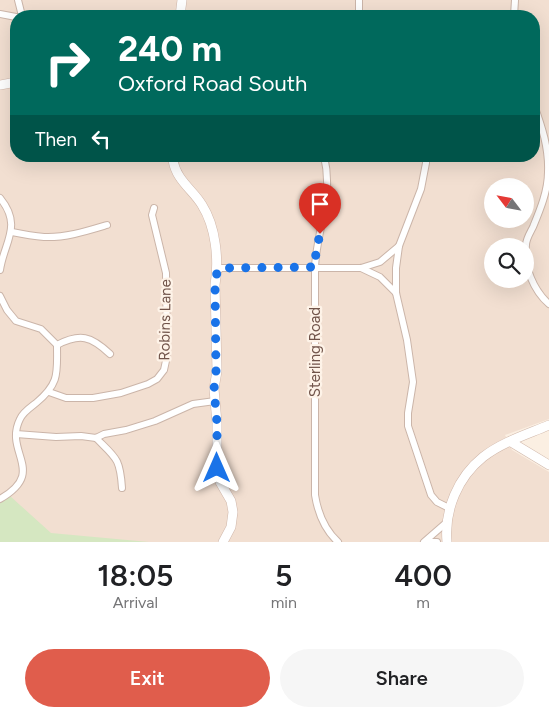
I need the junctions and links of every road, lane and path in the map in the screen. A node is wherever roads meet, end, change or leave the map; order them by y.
1 (540, 124) edge
2 (173, 162) edge
3 (324, 162) edge
4 (426, 162) edge
5 (0, 198) edge
6 (154, 208) dead end
7 (107, 225) dead end
8 (12, 232) junction
9 (400, 246) junction
10 (315, 267) junction
11 (361, 268) junction
12 (0, 270) edge
13 (217, 272) junction
14 (396, 293) junction
15 (0, 296) edge
16 (549, 304) edge
17 (57, 345) junction
18 (110, 354) dead end
19 (49, 392) junction
20 (215, 401) junction
21 (549, 424) edge
22 (16, 434) junction
23 (96, 438) junction
24 (511, 442) junction
25 (549, 464) edge
26 (122, 488) dead end
27 (0, 499) edge
28 (449, 508) junction
29 (446, 522) junction
30 (223, 542) edge
31 (338, 542) edge
32 (424, 542) edge
33 (430, 542) edge
34 (437, 542) edge
35 (446, 542) edge

1 - 16 street
2 - 13 street
3 - 10 street, Sterling Road
4 - 9 street
5 - 8 street
6 - 19 street, Robins Lane
7 - 8 street
8 - 12 street
9 - 11 street
9 - 14 street
10 - 11 street
10 - 13 street
10 - 31 street, Sterling Road
11 - 14 street
13 - 20 street
14 - 28 street
15 - 17 street
17 - 18 street
17 - 19 street
19 - 22 street
20 - 23 street
20 - 30 street
21 - 24 street
22 - 23 street
22 - 27 street
23 - 26 street
24 - 25 street
24 - 28 street
28 - 29 street
29 - 32 street
29 - 35 street
33 - 34 street

